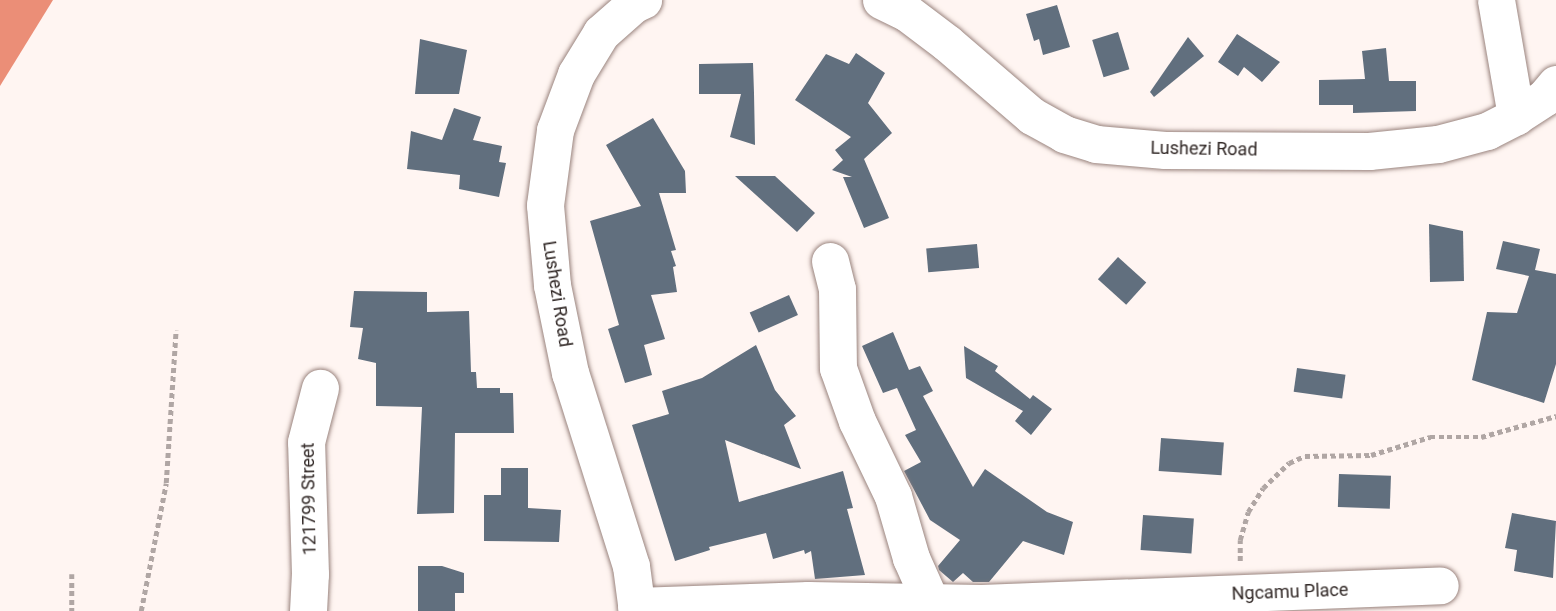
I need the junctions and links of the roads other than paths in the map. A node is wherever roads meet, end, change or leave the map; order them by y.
1 (643, 0) edge
2 (881, 0) edge
3 (1496, 0) edge
4 (1556, 84) edge
5 (1516, 116) junction
6 (830, 261) dead end
7 (320, 388) dead end
8 (1440, 586) dead end
9 (931, 603) junction
10 (636, 608) edge
11 (308, 611) edge

1 - 10 street, Lushezi Road
2 - 5 street, Lushezi Road
3 - 5 street
4 - 5 street, Lushezi Road
6 - 9 street
7 - 11 street, 121799 Street
8 - 9 street, Ngcamu Place
9 - 10 street, Ngcamu Place

